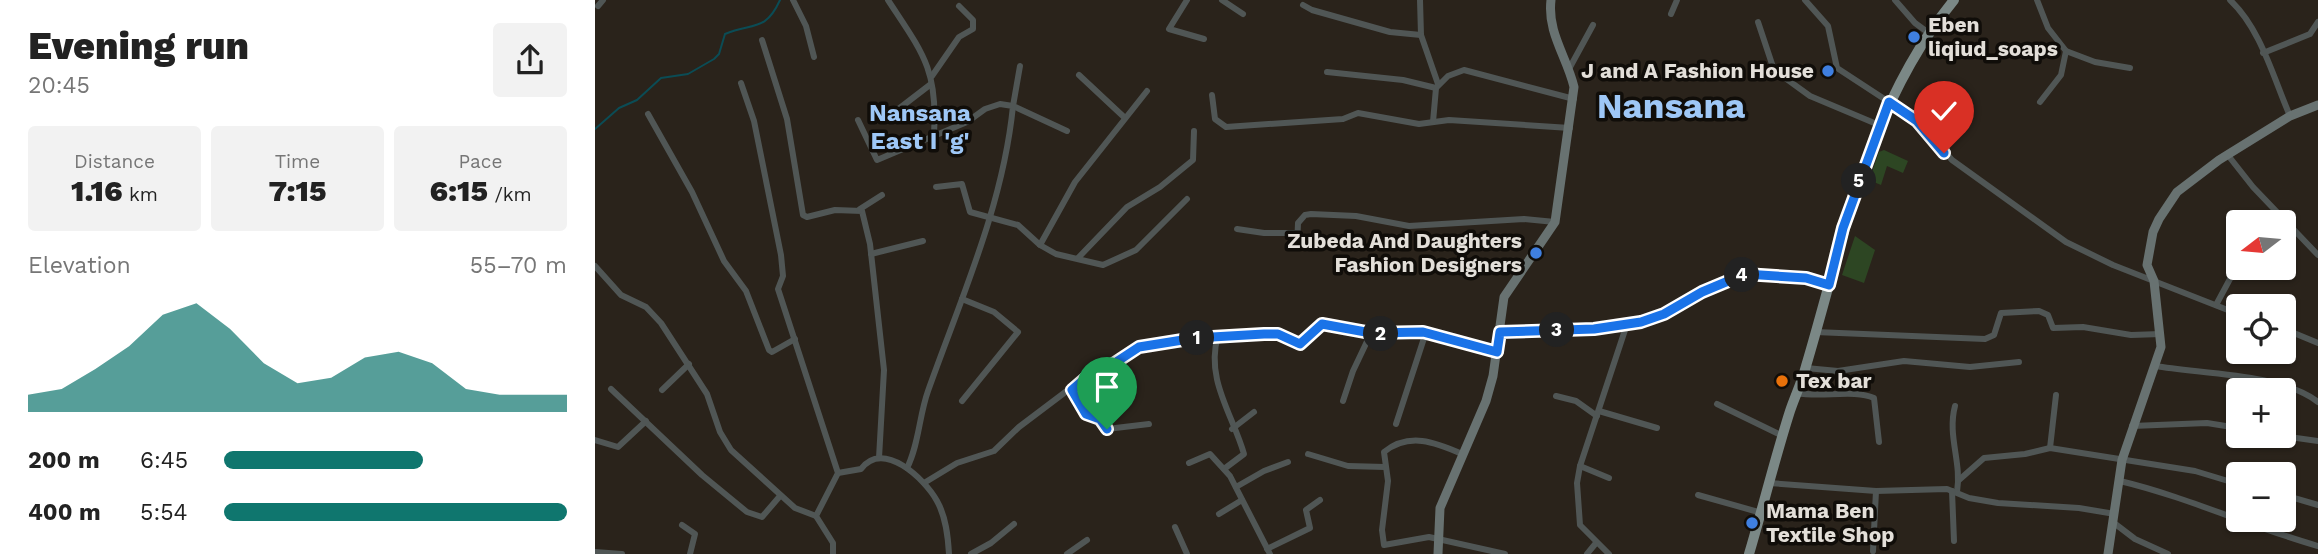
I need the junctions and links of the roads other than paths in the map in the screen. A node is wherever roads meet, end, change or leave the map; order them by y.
1 (793, 0) edge
2 (888, 0) edge
3 (1187, 0) edge
4 (1222, 0) edge
5 (1420, 0) edge
6 (1551, 0) edge
7 (1677, 0) edge
8 (1805, 0) edge
9 (1895, 0) edge
10 (1954, 0) edge
11 (2036, 0) edge
12 (2230, 0) edge
13 (1303, 5) dead end
14 (959, 6) dead end
15 (1243, 13) dead end
16 (1671, 14) dead end
17 (1758, 22) dead end
18 (2318, 22) edge
19 (1593, 25) dead end
20 (1930, 34) junction
21 (1421, 35) junction
22 (1204, 39) dead end
23 (762, 40) dead end
24 (2066, 51) junction
25 (2263, 53) junction
26 (814, 57) dead end
27 (1020, 66) dead end
28 (2130, 68) dead end
29 (1569, 69) junction
30 (1327, 72) dead end
31 (1079, 75) dead end
32 (932, 80) junction
33 (741, 83) dead end
34 (1437, 86) junction
35 (1147, 91) dead end
36 (1212, 95) dead end
37 (1574, 99) junction
38 (1889, 102) junction
39 (2040, 102) dead end
40 (2318, 105) edge
41 (1013, 106) junction
42 (648, 114) dead end
43 (2290, 116) junction
44 (888, 117) dead end
45 (1125, 118) junction
46 (858, 120) dead end
47 (1433, 122) junction
48 (1879, 125) junction
49 (1570, 128) junction
50 (1067, 131) dead end
51 (1194, 131) dead end
52 (934, 134) junction
53 (2227, 154) junction
54 (936, 187) dead end
55 (882, 195) dead end
56 (1187, 199) dead end
57 (860, 209) junction
58 (989, 218) junction
59 (1555, 222) junction
60 (1237, 229) dead end
61 (1296, 233) junction
62 (923, 241) dead end
63 (1040, 245) junction
64 (1297, 247) dead end
65 (871, 254) junction
66 (2318, 255) edge
67 (1078, 258) junction
68 (595, 266) edge
69 (2230, 280) edge
70 (2154, 281) junction
71 (1829, 285) junction
72 (962, 299) junction
73 (2216, 306) junction
74 (2226, 310) edge
75 (1627, 324) junction
76 (1426, 332) junction
77 (1500, 332) junction
78 (1815, 332) junction
79 (1371, 333) junction
80 (2162, 334) junction
81 (2296, 334) edge
82 (1218, 336) junction
83 (795, 339) junction
84 (2318, 343) edge
85 (1497, 352) junction
86 (2019, 362) dead end
87 (689, 364) junction
88 (2155, 366) junction
89 (1806, 368) junction
90 (611, 388) dead end
91 (663, 390) dead end
92 (1072, 390) junction
93 (1797, 393) junction
94 (2056, 395) dead end
95 (1556, 396) dead end
96 (962, 401) dead end
97 (1343, 401) dead end
98 (2318, 402) edge
99 (1717, 404) dead end
100 (1955, 406) dead end
101 (1254, 412) dead end
102 (1598, 414) junction
103 (646, 421) junction
104 (1149, 424) dead end
105 (1396, 424) dead end
106 (2132, 426) junction
107 (2226, 426) edge
108 (1657, 428) dead end
109 (1232, 429) junction
110 (1783, 436) junction
111 (2296, 438) edge
112 (595, 440) edge
113 (2318, 441) edge
114 (1879, 442) dead end
115 (2050, 448) junction
116 (1308, 454) dead end
117 (1462, 454) junction
118 (879, 458) junction
119 (2122, 460) junction
120 (1288, 462) dead end
121 (1189, 463) dead end
122 (1580, 466) junction
123 (1385, 467) junction
124 (907, 468) junction
125 (1224, 469) junction
126 (838, 473) junction
127 (1609, 478) dead end
128 (1959, 480) junction
129 (2226, 480) edge
130 (2120, 481) junction
131 (924, 483) junction
132 (1769, 483) junction
133 (1236, 487) junction
134 (1876, 491) junction
135 (1955, 491) junction
136 (1698, 495) dead end
137 (780, 496) junction
138 (2296, 499) edge
139 (1243, 500) junction
140 (1320, 500) dead end
141 (2318, 505) edge
142 (1762, 513) junction
143 (1219, 514) dead end
144 (816, 516) junction
145 (2115, 518) junction
146 (682, 524) dead end
147 (1014, 524) dead end
148 (1175, 527) dead end
149 (1087, 540) dead end
150 (1438, 540) junction
151 (1954, 541) dead end
152 (1596, 543) junction
153 (2318, 546) edge
154 (1873, 551) dead end
155 (595, 552) edge
156 (1268, 552) edge
157 (622, 554) edge
158 (689, 554) edge
159 (833, 554) edge
160 (951, 554) edge
161 (971, 554) edge
162 (1067, 554) edge
163 (1187, 554) edge
164 (1438, 554) edge
165 (1505, 554) edge
166 (1587, 554) edge
167 (1609, 554) edge
168 (1749, 554) edge
169 (2108, 554) edge
170 (2168, 554) edge

1 - 26 street
2 - 32 street
3 - 22 street
4 - 15 street
5 - 21 street
6 - 29 street
7 - 16 street
8 - 38 street
9 - 20 street
10 - 20 main road
11 - 24 street
12 - 25 street
13 - 21 street
14 - 32 street
17 - 48 street
18 - 25 street
19 - 29 street
20 - 38 main road
21 - 34 street
23 - 57 street
24 - 28 street
24 - 39 street
25 - 43 street
27 - 41 street
29 - 37 street
30 - 34 street
31 - 45 street
32 - 44 street
32 - 52 street
33 - 83 street
34 - 37 street
34 - 47 street
35 - 45 street
36 - 47 street
37 - 49 street
38 - 48 main road
38 - 70 street
40 - 43 street
41 - 50 street
41 - 52 street
41 - 58 street
42 - 83 street
43 - 53 street
45 - 63 street
46 - 52 street
47 - 49 street
48 - 71 main road
49 - 59 street
51 - 67 street
53 - 66 street
53 - 70 street
54 - 58 street
55 - 57 street
56 - 67 street
57 - 65 street
58 - 63 street
58 - 72 street
59 - 61 street
59 - 77 street
60 - 61 street
61 - 64 street
62 - 65 street
63 - 67 street
65 - 118 street
68 - 87 street
69 - 73 street
70 - 73 street
70 - 80 street
71 - 75 street
71 - 78 main road
72 - 96 street
72 - 124 street
73 - 74 street
75 - 77 street
75 - 102 street
76 - 79 street
76 - 85 street
76 - 105 street
77 - 85 street
78 - 80 street
78 - 89 main road
79 - 82 street
79 - 97 street
80 - 88 street
81 - 84 street
82 - 92 street
82 - 109 street
83 - 126 street
85 - 117 street
86 - 89 street
87 - 91 street
87 - 137 street
88 - 98 street
88 - 106 street
89 - 93 main road
90 - 103 street
92 - 104 street
92 - 131 street
93 - 110 main road
93 - 114 street
94 - 115 street
95 - 102 street
99 - 110 street
100 - 128 street
101 - 109 street
102 - 108 street
102 - 122 street
103 - 112 street
103 - 137 street
106 - 107 street
106 - 119 street
109 - 125 street
110 - 132 main road
111 - 113 street
115 - 119 street
115 - 128 street
116 - 123 street
117 - 123 street
117 - 150 street
118 - 124 street
118 - 126 street
119 - 129 street
119 - 130 street
120 - 133 street
121 - 125 street
122 - 127 street
122 - 152 street
123 - 150 street
124 - 131 street
125 - 133 street
126 - 144 street
128 - 135 street
130 - 145 street
130 - 153 street
131 - 160 street
132 - 134 street
132 - 142 main road
133 - 139 street
134 - 135 street
134 - 154 street
135 - 145 street
135 - 151 street
136 - 142 street
137 - 144 street
138 - 141 street
139 - 143 street
139 - 156 street
140 - 156 street
142 - 168 main road
144 - 159 street
145 - 169 street
145 - 170 street
146 - 158 street
147 - 161 street
148 - 163 street
149 - 162 street
150 - 164 street
150 - 165 street
152 - 166 street
152 - 167 street
155 - 157 street

